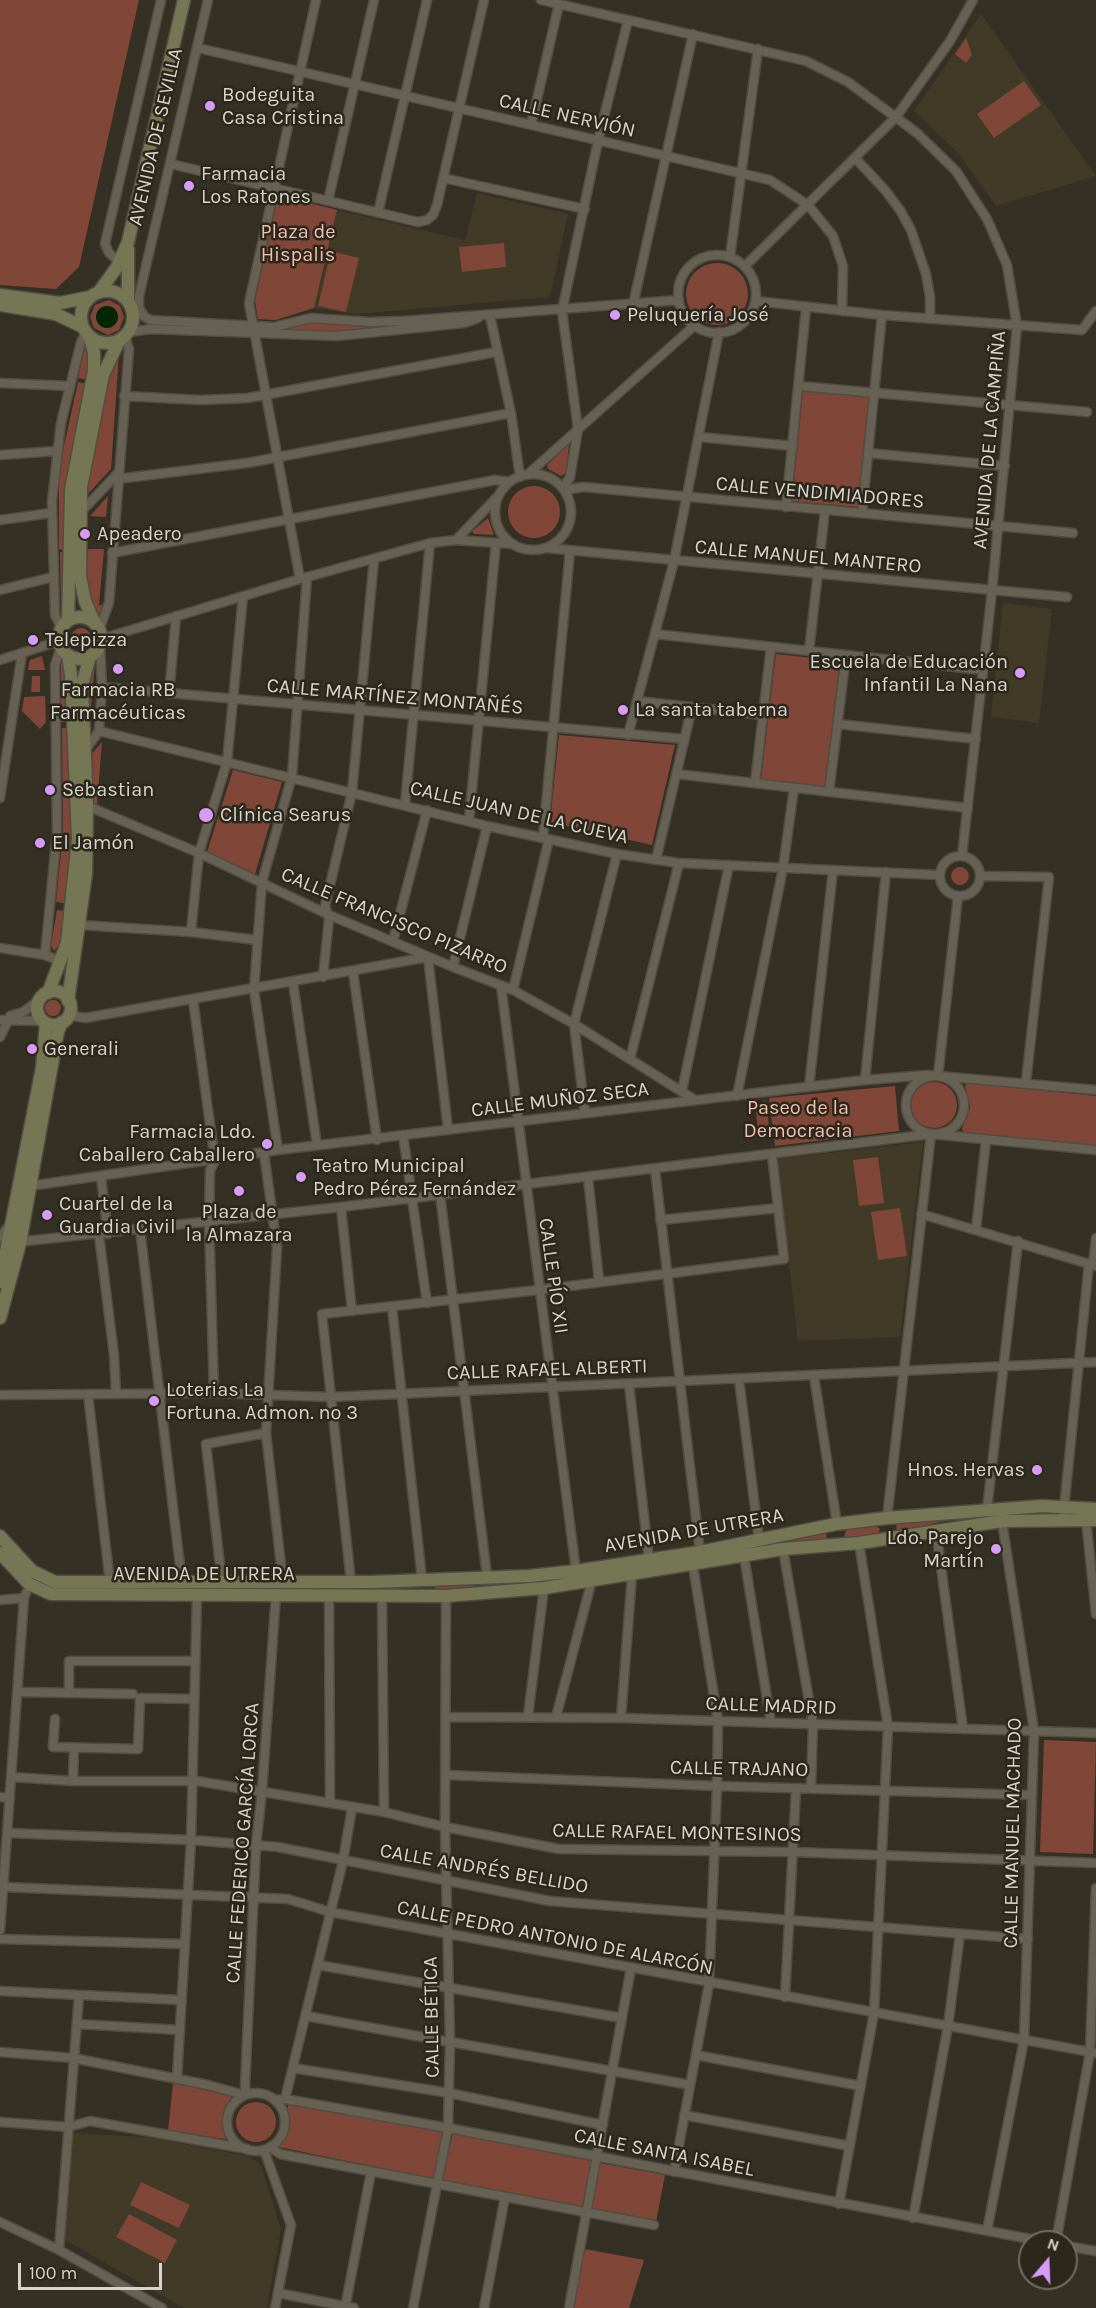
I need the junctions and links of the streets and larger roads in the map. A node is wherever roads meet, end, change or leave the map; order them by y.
1 (161, 0) edge
2 (184, 0) edge
3 (208, 0) edge
4 (316, 0) edge
5 (374, 0) edge
6 (427, 0) edge
7 (484, 0) edge
8 (541, 0) edge
9 (973, 0) edge
10 (559, 4) junction
11 (628, 20) junction
12 (693, 34) junction
13 (198, 48) junction
14 (758, 49) junction
15 (299, 71) junction
16 (354, 84) junction
17 (405, 96) junction
18 (459, 109) junction
19 (896, 117) junction
20 (531, 125) junction
21 (598, 141) junction
22 (664, 154) junction
23 (856, 159) junction
24 (171, 164) junction
25 (742, 172) junction
26 (443, 178) junction
27 (273, 189) junction
28 (328, 201) junction
29 (808, 205) junction
30 (585, 209) junction
31 (378, 213) junction
32 (128, 242) junction
33 (730, 257) junction
34 (120, 262) junction
35 (745, 266) junction
36 (142, 284) junction
37 (0, 295) edge
38 (95, 295) junction
39 (679, 300) junction
40 (756, 302) junction
41 (0, 305) edge
42 (130, 305) junction
43 (633, 305) junction
44 (806, 308) junction
45 (562, 311) junction
46 (842, 311) junction
47 (1096, 311) edge
48 (882, 315) junction
49 (485, 316) junction
50 (930, 318) junction
51 (146, 319) junction
52 (695, 325) junction
53 (1017, 326) junction
54 (254, 330) junction
55 (86, 332) junction
56 (719, 332) junction
57 (128, 335) junction
58 (129, 349) junction
59 (496, 352) junction
60 (0, 383) edge
61 (70, 386) junction
62 (799, 386) junction
63 (874, 392) junction
64 (266, 395) junction
65 (124, 396) junction
66 (1010, 405) junction
67 (1087, 412) dead end
68 (511, 413) junction
69 (578, 429) junction
70 (699, 437) junction
71 (793, 446) junction
72 (56, 451) junction
73 (868, 453) junction
74 (0, 455) edge
75 (278, 456) junction
76 (1005, 466) junction
77 (118, 476) junction
78 (524, 476) junction
79 (510, 482) junction
80 (563, 489) junction
81 (501, 492) junction
82 (687, 497) junction
83 (786, 507) junction
84 (825, 510) junction
85 (51, 513) junction
86 (80, 513) junction
87 (862, 513) junction
88 (289, 519) junction
89 (0, 520) edge
90 (999, 527) junction
91 (1073, 533) dead end
92 (456, 540) junction
93 (430, 543) junction
94 (496, 543) junction
95 (513, 544) junction
96 (547, 548) junction
97 (570, 551) junction
98 (112, 553) junction
99 (374, 559) junction
100 (674, 561) junction
101 (818, 574) junction
102 (53, 577) junction
103 (304, 578) junction
104 (0, 590) edge
105 (992, 591) junction
106 (243, 596) junction
107 (1067, 597) dead end
108 (176, 616) junction
109 (99, 634) junction
110 (655, 634) junction
111 (64, 638) junction
112 (771, 647) junction
113 (809, 651) junction
114 (22, 653) junction
115 (846, 655) junction
116 (90, 656) junction
117 (0, 660) edge
118 (983, 670) junction
119 (102, 687) junction
120 (169, 694) junction
121 (232, 700) junction
122 (637, 701) junction
123 (297, 706) junction
124 (692, 707) junction
125 (360, 710) junction
126 (763, 715) junction
127 (414, 716) junction
128 (478, 721) junction
129 (838, 724) junction
130 (553, 728) junction
131 (99, 731) junction
132 (628, 735) junction
133 (685, 739) junction
134 (976, 739) junction
135 (84, 752) junction
136 (227, 762) junction
137 (677, 774) junction
138 (292, 776) junction
139 (755, 783) junction
140 (794, 788) junction
141 (76, 790) junction
142 (352, 792) junction
143 (829, 792) junction
144 (0, 798) edge
145 (405, 804) junction
146 (87, 806) junction
147 (968, 808) junction
148 (427, 810) junction
149 (469, 820) junction
150 (487, 826) junction
151 (546, 838) junction
152 (199, 853) junction
153 (616, 854) junction
154 (962, 856) junction
155 (656, 860) junction
156 (679, 863) junction
157 (729, 865) junction
158 (783, 868) junction
159 (833, 870) junction
160 (886, 872) junction
161 (939, 875) junction
162 (980, 876) junction
163 (262, 882) junction
164 (958, 896) junction
165 (327, 914) junction
166 (80, 925) junction
167 (191, 932) junction
168 (257, 940) junction
169 (393, 941) junction
170 (0, 948) edge
171 (45, 955) junction
172 (428, 957) junction
173 (61, 962) junction
174 (453, 968) junction
175 (353, 972) junction
176 (323, 978) junction
177 (293, 983) junction
178 (501, 985) junction
179 (254, 990) junction
180 (513, 990) junction
181 (48, 993) junction
182 (194, 1000) junction
183 (38, 1001) junction
184 (68, 1001) junction
185 (66, 1019) junction
186 (3, 1020) edge
187 (45, 1022) junction
188 (574, 1024) junction
189 (0, 1036) edge
190 (630, 1059) junction
191 (938, 1076) junction
192 (865, 1080) junction
193 (1026, 1082) junction
194 (808, 1087) junction
195 (1096, 1090) edge
196 (682, 1091) junction
197 (737, 1095) junction
198 (695, 1100) junction
199 (585, 1113) junction
200 (517, 1122) junction
201 (448, 1130) junction
202 (931, 1134) junction
203 (403, 1135) junction
204 (377, 1140) junction
205 (986, 1140) junction
206 (317, 1145) junction
207 (278, 1150) junction
208 (1096, 1150) edge
209 (264, 1153) junction
210 (772, 1155) junction
211 (215, 1161) junction
212 (655, 1169) junction
213 (101, 1177) junction
214 (588, 1177) junction
215 (524, 1184) junction
216 (30, 1186) junction
217 (440, 1194) junction
218 (413, 1198) junction
219 (341, 1207) junction
220 (778, 1208) junction
221 (272, 1213) junction
222 (921, 1214) junction
223 (15, 1216) junction
224 (210, 1220) junction
225 (660, 1220) junction
226 (140, 1229) junction
227 (976, 1229) junction
228 (103, 1234) junction
229 (0, 1238) edge
230 (1096, 1238) edge
231 (1018, 1241) junction
232 (20, 1244) junction
233 (1093, 1265) edge
234 (665, 1273) junction
235 (599, 1281) junction
236 (0, 1282) edge
237 (538, 1290) junction
238 (455, 1298) junction
239 (428, 1303) junction
240 (392, 1307) junction
241 (352, 1311) junction
242 (0, 1318) edge
243 (1096, 1362) edge
244 (1078, 1363) junction
245 (1002, 1368) junction
246 (904, 1372) junction
247 (814, 1376) junction
248 (739, 1379) junction
249 (680, 1381) junction
250 (629, 1384) junction
251 (552, 1387) junction
252 (465, 1389) junction
253 (214, 1392) junction
254 (116, 1393) junction
255 (159, 1393) junction
256 (402, 1393) junction
257 (88, 1394) junction
258 (0, 1395) edge
259 (269, 1395) junction
260 (331, 1396) junction
261 (266, 1433) junction
262 (987, 1509) junction
263 (1096, 1509) edge
264 (1063, 1512) junction
265 (887, 1518) junction
266 (1091, 1520) edge
267 (1002, 1521) junction
268 (837, 1524) junction
269 (936, 1530) junction
270 (0, 1536) edge
271 (892, 1536) junction
272 (759, 1540) junction
273 (834, 1543) junction
274 (859, 1543) junction
275 (783, 1549) junction
276 (700, 1552) junction
277 (0, 1553) edge
278 (744, 1556) junction
279 (649, 1560) junction
280 (693, 1566) junction
281 (576, 1571) junction
282 (632, 1575) junction
283 (487, 1576) junction
284 (422, 1579) junction
285 (592, 1581) junction
286 (110, 1582) junction
287 (222, 1582) junction
288 (351, 1582) junction
289 (182, 1583) junction
290 (283, 1583) junction
291 (29, 1584) junction
292 (544, 1588) junction
293 (197, 1594) junction
294 (276, 1594) junction
295 (329, 1594) junction
296 (381, 1594) junction
297 (487, 1594) junction
298 (424, 1596) junction
299 (446, 1596) junction
300 (24, 1598) junction
301 (0, 1600) edge
302 (1096, 1614) edge
303 (66, 1652) dead end
304 (69, 1661) junction
305 (195, 1661) junction
306 (18, 1692) junction
307 (69, 1693) junction
308 (133, 1694) dead end
309 (194, 1698) junction
310 (528, 1716) junction
311 (446, 1717) junction
312 (556, 1717) junction
313 (621, 1718) junction
314 (55, 1719) dead end
315 (718, 1721) junction
316 (771, 1723) junction
317 (813, 1724) junction
318 (888, 1727) junction
319 (963, 1729) junction
320 (1034, 1731) junction
321 (1096, 1734) edge
322 (74, 1748) junction
323 (446, 1775) junction
324 (11, 1777) junction
325 (73, 1781) junction
326 (192, 1781) junction
327 (717, 1786) junction
328 (812, 1787) junction
329 (796, 1789) junction
330 (886, 1790) junction
331 (262, 1792) junction
332 (1032, 1795) junction
333 (0, 1797) edge
334 (10, 1798) junction
335 (330, 1803) junction
336 (352, 1808) junction
337 (384, 1812) junction
338 (445, 1827) junction
339 (8, 1833) junction
340 (191, 1840) junction
341 (256, 1845) junction
342 (714, 1852) junction
343 (793, 1852) junction
344 (883, 1855) junction
345 (3, 1858) edge
346 (1031, 1860) junction
347 (343, 1861) junction
348 (1096, 1863) edge
349 (445, 1880) junction
350 (4, 1887) junction
351 (1096, 1888) edge
352 (189, 1894) junction
353 (254, 1897) junction
354 (330, 1912) junction
355 (711, 1913) junction
356 (788, 1921) junction
357 (0, 1925) edge
358 (879, 1928) junction
359 (0, 1930) edge
360 (447, 1934) junction
361 (960, 1934) junction
362 (0, 1939) edge
363 (1028, 1939) junction
364 (184, 1944) junction
365 (318, 1965) junction
366 (632, 1968) junction
367 (709, 1984) junction
368 (449, 1987) junction
369 (0, 1991) edge
370 (79, 1995) junction
371 (785, 1997) junction
372 (182, 2000) junction
373 (874, 2013) junction
374 (306, 2016) junction
375 (622, 2018) junction
376 (76, 2024) junction
377 (948, 2026) junction
378 (180, 2030) junction
379 (1024, 2040) junction
380 (450, 2041) junction
381 (0, 2052) edge
382 (1093, 2052) edge
383 (696, 2055) junction
384 (73, 2058) junction
385 (293, 2068) junction
386 (613, 2070) junction
387 (177, 2078) junction
388 (690, 2085) junction
389 (861, 2086) junction
390 (449, 2093) junction
391 (245, 2095) junction
392 (285, 2099) junction
393 (275, 2100) junction
394 (684, 2115) junction
395 (0, 2121) edge
396 (603, 2125) junction
397 (68, 2127) junction
398 (448, 2128) junction
399 (850, 2146) junction
400 (267, 2148) junction
401 (247, 2149) junction
402 (597, 2158) junction
403 (371, 2172) junction
404 (674, 2172) junction
405 (437, 2184) junction
406 (505, 2197) junction
407 (840, 2204) junction
408 (587, 2213) junction
409 (913, 2218) junction
410 (0, 2222) edge
411 (654, 2225) dead end
412 (1058, 2230) edge
413 (987, 2231) junction
414 (1018, 2237) edge
415 (1078, 2248) edge
416 (59, 2250) junction
417 (1096, 2251) edge
418 (278, 2294) junction
419 (348, 2307) edge
420 (162, 2308) edge
421 (275, 2308) edge
422 (413, 2308) edge
423 (484, 2308) edge
424 (569, 2308) edge

1 - 34 street, AVENIDA DE SEVILLA
2 - 32 street, AVENIDA DE SEVILLA
3 - 13 street, AVENIDA DE SEVILLA
4 - 15 street
5 - 16 street
6 - 17 street
7 - 18 street
8 - 10 street, AVENIDA DE LA CAMPIÑA
9 - 19 street
10 - 11 street, AVENIDA DE LA CAMPIÑA
10 - 20 street
11 - 12 street, AVENIDA DE LA CAMPIÑA
11 - 21 street
12 - 14 street, AVENIDA DE LA CAMPIÑA
12 - 22 street
13 - 15 street, CALLE NERVIÓN
13 - 24 street, AVENIDA DE SEVILLA
14 - 19 street, AVENIDA DE LA CAMPIÑA
14 - 25 street
15 - 16 street, CALLE NERVIÓN
15 - 27 street
16 - 17 street, CALLE NERVIÓN
16 - 28 street
17 - 18 street, CALLE NERVIÓN
17 - 31 street
18 - 20 street, CALLE NERVIÓN
18 - 26 street
19 - 23 street
19 - 53 street, AVENIDA DE LA CAMPIÑA
20 - 21 street, CALLE NERVIÓN
21 - 22 street, CALLE NERVIÓN
21 - 30 street
22 - 25 street, CALLE NERVIÓN
22 - 43 street
23 - 29 street
23 - 50 street
24 - 27 street
24 - 36 street, AVENIDA DE SEVILLA
25 - 29 street, CALLE NERVIÓN
25 - 33 street
26 - 30 street
26 - 31 street
27 - 28 street
27 - 54 street
28 - 31 street
29 - 35 street
29 - 46 street, CALLE NERVIÓN
30 - 45 street
32 - 34 street, AVENIDA DE SEVILLA
32 - 42 street, AVENIDA DE SEVILLA
33 - 35 street
33 - 39 street
34 - 38 street, AVENIDA DE SEVILLA
35 - 40 street
36 - 42 street
36 - 51 street
37 - 38 street
38 - 42 street
38 - 55 street
39 - 43 street
39 - 52 street
40 - 44 street
40 - 56 street
41 - 55 street
42 - 51 street
42 - 57 street
43 - 45 street
44 - 46 street
44 - 62 street
45 - 49 street
45 - 69 street
46 - 48 street
47 - 53 street
48 - 50 street
48 - 63 street
49 - 54 street
49 - 54 street
49 - 59 street
50 - 53 street
51 - 54 street
52 - 56 street
52 - 69 street
53 - 66 street, AVENIDA DE LA CAMPIÑA
54 - 57 street
54 - 64 street
55 - 57 street
55 - 61 street
55 - 111 street
56 - 70 street
57 - 58 street
57 - 58 street
57 - 86 street
58 - 65 street
59 - 64 street
59 - 68 street
60 - 61 street
61 - 72 street
62 - 63 street
62 - 71 street
63 - 66 street
63 - 73 street
64 - 65 street
64 - 75 street
65 - 77 street
66 - 67 street
66 - 76 street, AVENIDA DE LA CAMPIÑA
68 - 75 street
68 - 78 street
69 - 78 street
69 - 80 street
70 - 71 street
70 - 82 street
71 - 83 street
72 - 74 street
72 - 85 street
73 - 76 street
73 - 87 street
75 - 77 street
75 - 88 street
76 - 90 street, AVENIDA DE LA CAMPIÑA
77 - 86 street
77 - 98 street
78 - 79 street
78 - 80 street
79 - 81 street
79 - 88 street
80 - 82 street, CALLE VENDIMIADORES
80 - 96 street
81 - 92 street
81 - 95 street
82 - 83 street, CALLE VENDIMIADORES
82 - 100 street
83 - 84 street, CALLE VENDIMIADORES
84 - 87 street, CALLE VENDIMIADORES
84 - 101 street
85 - 89 street
85 - 102 street
86 - 109 street
87 - 90 street, CALLE VENDIMIADORES
88 - 98 street
88 - 103 street
90 - 91 street, CALLE VENDIMIADORES
90 - 105 street, AVENIDA DE LA CAMPIÑA
92 - 93 street
92 - 94 street
93 - 99 street
93 - 127 street
94 - 95 street
94 - 128 street
95 - 96 street
96 - 97 street, CALLE MANUEL MANTERO
97 - 100 street, CALLE MANUEL MANTERO
97 - 130 street
98 - 109 street
99 - 103 street
99 - 125 street
100 - 101 street, CALLE MANUEL MANTERO
100 - 110 street
101 - 105 street, CALLE MANUEL MANTERO
101 - 113 street
102 - 104 street
102 - 111 street
103 - 106 street
103 - 123 street
105 - 107 street, CALLE MANUEL MANTERO
105 - 118 street, AVENIDA DE LA CAMPIÑA
106 - 108 street
106 - 121 street
108 - 109 street
108 - 120 street
109 - 111 street
109 - 116 street
109 - 119 street
110 - 112 street
110 - 122 street
111 - 114 street
111 - 116 street
111 - 141 street
111 - 171 street
112 - 113 street
112 - 126 street
113 - 115 street
114 - 117 street
114 - 144 street
115 - 118 street
115 - 129 street
116 - 135 street
118 - 134 street, AVENIDA DE LA CAMPIÑA
119 - 120 street, CALLE MARTÍNEZ MONTAÑÉS
119 - 131 street
120 - 121 street, CALLE MARTÍNEZ MONTAÑÉS
121 - 123 street, CALLE MARTÍNEZ MONTAÑÉS
121 - 136 street
122 - 124 street
122 - 132 street
123 - 125 street, CALLE MARTÍNEZ MONTAÑÉS
123 - 138 street
124 - 126 street
124 - 133 street
125 - 127 street, CALLE MARTÍNEZ MONTAÑÉS
125 - 142 street
126 - 139 street
127 - 128 street, CALLE MARTÍNEZ MONTAÑÉS
127 - 145 street
128 - 130 street, CALLE MARTÍNEZ MONTAÑÉS
128 - 149 street
129 - 134 street
129 - 143 street
130 - 132 street, CALLE MARTÍNEZ MONTAÑÉS
130 - 151 street
131 - 135 street
131 - 136 street, CALLE JUAN DE LA CUEVA
132 - 133 street, CALLE MARTÍNEZ MONTAÑÉS
133 - 137 street
134 - 147 street, AVENIDA DE LA CAMPIÑA
135 - 146 street
136 - 138 street, CALLE JUAN DE LA CUEVA
136 - 152 street
137 - 139 street
137 - 155 street
138 - 142 street, CALLE JUAN DE LA CUEVA
138 - 163 street
139 - 140 street
140 - 143 street
140 - 158 street
141 - 146 street
141 - 173 street
142 - 145 street, CALLE JUAN DE LA CUEVA
142 - 165 street
143 - 147 street
145 - 148 street, CALLE JUAN DE LA CUEVA
146 - 152 street, CALLE FRANCISCO PIZARRO
146 - 166 street
147 - 154 street, AVENIDA DE LA CAMPIÑA
148 - 149 street, CALLE JUAN DE LA CUEVA
148 - 169 street
149 - 150 street, CALLE JUAN DE LA CUEVA
150 - 151 street, CALLE JUAN DE LA CUEVA
150 - 174 street
151 - 153 street, CALLE JUAN DE LA CUEVA
151 - 180 street
152 - 163 street, CALLE FRANCISCO PIZARRO
152 - 167 street
153 - 155 street, CALLE JUAN DE LA CUEVA
153 - 188 street
154 - 161 street
154 - 162 street
155 - 156 street, CALLE JUAN DE LA CUEVA
156 - 157 street, CALLE JUAN DE LA CUEVA
156 - 190 street
157 - 158 street, CALLE JUAN DE LA CUEVA
157 - 196 street
158 - 159 street, CALLE JUAN DE LA CUEVA
158 - 197 street
159 - 160 street, CALLE JUAN DE LA CUEVA
159 - 194 street
160 - 161 street, CALLE JUAN DE LA CUEVA
160 - 192 street
161 - 164 street
162 - 164 street
162 - 193 street
163 - 165 street, CALLE FRANCISCO PIZARRO
163 - 168 street
164 - 191 street
165 - 169 street, CALLE FRANCISCO PIZARRO
165 - 176 street
166 - 167 street
166 - 184 street
167 - 168 street
168 - 179 street
169 - 172 street, CALLE FRANCISCO PIZARRO
170 - 171 street
171 - 173 street
172 - 174 street, CALLE FRANCISCO PIZARRO
172 - 175 street
172 - 201 street
173 - 181 street
174 - 178 street, CALLE FRANCISCO PIZARRO
175 - 176 street
175 - 204 street
176 - 177 street
177 - 179 street
177 - 206 street
178 - 180 street, CALLE FRANCISCO PIZARRO
178 - 200 street, CALLE PÍO XII
179 - 182 street
179 - 207 street
180 - 188 street, CALLE FRANCISCO PIZARRO
181 - 183 street
181 - 184 street
182 - 185 street
182 - 211 street
183 - 186 street
183 - 187 street
184 - 185 street
185 - 187 street
185 - 216 street
186 - 187 street
186 - 189 street
187 - 223 street
188 - 190 street, CALLE FRANCISCO PIZARRO
188 - 199 street
190 - 196 street, CALLE FRANCISCO PIZARRO
191 - 192 street, CALLE MUÑOZ SECA
191 - 193 street, CALLE MUÑOZ SECA
191 - 202 street
191 - 202 street
192 - 194 street, CALLE MUÑOZ SECA
193 - 195 street, CALLE MUÑOZ SECA
194 - 197 street, CALLE MUÑOZ SECA
196 - 198 street, CALLE FRANCISCO PIZARRO
197 - 198 street, CALLE MUÑOZ SECA
198 - 199 street, CALLE MUÑOZ SECA
199 - 200 street, CALLE MUÑOZ SECA
200 - 201 street, CALLE MUÑOZ SECA
200 - 215 street, CALLE PÍO XII
201 - 203 street, CALLE MUÑOZ SECA
202 - 205 street
202 - 210 street
202 - 222 street
203 - 204 street, CALLE MUÑOZ SECA
203 - 218 street
204 - 206 street, CALLE MUÑOZ SECA
205 - 208 street
205 - 227 street
206 - 207 street, CALLE MUÑOZ SECA
207 - 209 street, CALLE MUÑOZ SECA
209 - 211 street, CALLE MUÑOZ SECA
209 - 221 street
210 - 212 street
210 - 220 street
211 - 213 street, CALLE MUÑOZ SECA
211 - 224 street
212 - 214 street
212 - 225 street
213 - 216 street, CALLE MUÑOZ SECA
213 - 228 street
214 - 215 street
214 - 235 street
215 - 217 street
215 - 237 street, CALLE PÍO XII
216 - 232 street
217 - 218 street
217 - 238 street
218 - 219 street
218 - 239 street
219 - 221 street
219 - 241 street
220 - 225 street
220 - 234 street
221 - 224 street
221 - 259 street
222 - 227 street
222 - 246 street
223 - 229 street
223 - 232 street
223 - 236 street
224 - 226 street
224 - 253 street
225 - 234 street
226 - 228 street
226 - 255 street
227 - 231 street
228 - 232 street
228 - 254 street
230 - 233 street
231 - 233 street
231 - 245 street
232 - 242 street
233 - 244 street
234 - 235 street
234 - 249 street
235 - 237 street
237 - 238 street
237 - 251 street, CALLE PÍO XII
238 - 239 street
238 - 252 street
239 - 240 street
240 - 241 street
240 - 256 street
241 - 260 street
243 - 244 street, CALLE RAFAEL ALBERTI
244 - 245 street, CALLE RAFAEL ALBERTI
244 - 264 street
245 - 246 street, CALLE RAFAEL ALBERTI
245 - 262 street
246 - 247 street, CALLE RAFAEL ALBERTI
246 - 265 street
247 - 248 street, CALLE RAFAEL ALBERTI
247 - 268 street
248 - 249 street, CALLE RAFAEL ALBERTI
248 - 272 street
249 - 250 street, CALLE RAFAEL ALBERTI
249 - 276 street
250 - 251 street, CALLE RAFAEL ALBERTI
250 - 279 street
251 - 252 street, CALLE RAFAEL ALBERTI
251 - 281 street, CALLE PÍO XII
252 - 256 street, CALLE RAFAEL ALBERTI
252 - 283 street
253 - 255 street, CALLE RAFAEL ALBERTI
253 - 259 street, CALLE RAFAEL ALBERTI
254 - 255 street, CALLE RAFAEL ALBERTI
254 - 257 street, CALLE RAFAEL ALBERTI
255 - 289 street
256 - 260 street, CALLE RAFAEL ALBERTI
256 - 284 street
257 - 258 street, CALLE RAFAEL ALBERTI
257 - 286 street
259 - 260 street, CALLE RAFAEL ALBERTI
259 - 261 street
260 - 288 street
261 - 287 street
261 - 290 street
262 - 264 street
262 - 265 street
263 - 264 street
264 - 266 street
264 - 267 street
265 - 268 street, AVENIDA DE UTRERA
265 - 271 street
266 - 302 street
267 - 269 street
267 - 320 street, CALLE MANUEL MACHADO
268 - 272 street, AVENIDA DE UTRERA
268 - 273 street
269 - 271 street
269 - 319 street
270 - 286 street, AVENIDA DE UTRERA
271 - 274 street, AVENIDA DE UTRERA
272 - 276 street, AVENIDA DE UTRERA
273 - 274 street, AVENIDA DE UTRERA
273 - 275 street, AVENIDA DE UTRERA
274 - 318 street
275 - 278 street, AVENIDA DE UTRERA
275 - 317 street
276 - 279 street, AVENIDA DE UTRERA
277 - 291 street, AVENIDA DE UTRERA
278 - 280 street, AVENIDA DE UTRERA
278 - 316 street
279 - 281 street, AVENIDA DE UTRERA
280 - 282 street, AVENIDA DE UTRERA
280 - 315 street
281 - 283 street, AVENIDA DE UTRERA
282 - 285 street, AVENIDA DE UTRERA
282 - 313 street
283 - 284 street, AVENIDA DE UTRERA
283 - 297 street
284 - 288 street, AVENIDA DE UTRERA
284 - 298 street
285 - 292 street, AVENIDA DE UTRERA
285 - 312 street
286 - 289 street, AVENIDA DE UTRERA
287 - 289 street, AVENIDA DE UTRERA
287 - 290 street, AVENIDA DE UTRERA
288 - 290 street, AVENIDA DE UTRERA
291 - 293 street, AVENIDA DE UTRERA
291 - 300 street
292 - 297 street, AVENIDA DE UTRERA
292 - 310 street
293 - 294 street, AVENIDA DE UTRERA
293 - 305 street
294 - 295 street, AVENIDA DE UTRERA
294 - 331 street, CALLE FEDERICO GARCÍA LORCA
295 - 296 street, AVENIDA DE UTRERA
295 - 335 street
296 - 298 street, AVENIDA DE UTRERA
296 - 337 street
297 - 299 street, AVENIDA DE UTRERA
298 - 299 street, AVENIDA DE UTRERA
299 - 311 street, CALLE BÉTICA
300 - 301 street
300 - 306 street
303 - 304 street
304 - 305 street
304 - 307 street
305 - 309 street
306 - 307 street
306 - 324 street
307 - 308 street
309 - 322 street
309 - 326 street
310 - 311 street, CALLE MADRID
310 - 312 street, CALLE MADRID
311 - 323 street, CALLE BÉTICA
312 - 313 street, CALLE MADRID
313 - 315 street, CALLE MADRID
314 - 322 street
315 - 316 street, CALLE MADRID
315 - 327 street
316 - 317 street, CALLE MADRID
317 - 318 street, CALLE MADRID
317 - 328 street
318 - 319 street, CALLE MADRID
318 - 330 street
319 - 320 street, CALLE MADRID
320 - 321 street, CALLE MADRID
320 - 332 street, CALLE MANUEL MACHADO
322 - 325 street
323 - 327 street, CALLE TRAJANO
323 - 338 street, CALLE BÉTICA
324 - 325 street, CALLE RAFAEL MONTESINOS
324 - 334 street
325 - 326 street, CALLE RAFAEL MONTESINOS
326 - 331 street, CALLE RAFAEL MONTESINOS
326 - 340 street
327 - 329 street, CALLE TRAJANO
327 - 342 street
328 - 329 street, CALLE TRAJANO
328 - 330 street, CALLE TRAJANO
329 - 343 street
330 - 332 street, CALLE TRAJANO
330 - 344 street
331 - 335 street, CALLE RAFAEL MONTESINOS
331 - 341 street, CALLE FEDERICO GARCÍA LORCA
332 - 346 street, CALLE MANUEL MACHADO
333 - 334 street
334 - 339 street
335 - 336 street, CALLE RAFAEL MONTESINOS
336 - 337 street, CALLE RAFAEL MONTESINOS
336 - 347 street
337 - 338 street, CALLE RAFAEL MONTESINOS
338 - 342 street, CALLE RAFAEL MONTESINOS
338 - 349 street, CALLE BÉTICA
339 - 340 street, CALLE ANDRÉS BELLIDO
339 - 345 street
340 - 341 street, CALLE ANDRÉS BELLIDO
340 - 352 street
341 - 347 street, CALLE ANDRÉS BELLIDO
341 - 353 street, CALLE FEDERICO GARCÍA LORCA
342 - 343 street, CALLE RAFAEL MONTESINOS
342 - 355 street
343 - 344 street, CALLE RAFAEL MONTESINOS
343 - 356 street
344 - 346 street, CALLE RAFAEL MONTESINOS
344 - 358 street
345 - 350 street
346 - 348 street, CALLE RAFAEL MONTESINOS
346 - 363 street, CALLE MANUEL MACHADO
347 - 349 street, CALLE ANDRÉS BELLIDO
347 - 354 street
349 - 355 street, CALLE ANDRÉS BELLIDO
349 - 360 street, CALLE BÉTICA
350 - 352 street, CALLE PEDRO ANTONIO DE ALARCÓN
350 - 357 street
351 - 382 street
352 - 353 street, CALLE PEDRO ANTONIO DE ALARCÓN
352 - 364 street
353 - 354 street, CALLE PEDRO ANTONIO DE ALARCÓN
353 - 391 street, CALLE FEDERICO GARCÍA LORCA
354 - 360 street, CALLE PEDRO ANTONIO DE ALARCÓN
354 - 365 street
355 - 356 street, CALLE ANDRÉS BELLIDO
355 - 367 street
356 - 358 street, CALLE ANDRÉS BELLIDO
356 - 371 street
357 - 359 street
358 - 361 street, CALLE ANDRÉS BELLIDO
358 - 373 street
360 - 366 street, CALLE PEDRO ANTONIO DE ALARCÓN
360 - 368 street, CALLE BÉTICA
361 - 363 street, CALLE ANDRÉS BELLIDO
361 - 377 street
362 - 364 street
363 - 379 street, CALLE MANUEL MACHADO
364 - 372 street
365 - 368 street
365 - 374 street
366 - 367 street, CALLE PEDRO ANTONIO DE ALARCÓN
366 - 375 street
367 - 371 street, CALLE PEDRO ANTONIO DE ALARCÓN
367 - 383 street
368 - 375 street
368 - 380 street, CALLE BÉTICA
369 - 370 street
370 - 372 street
370 - 376 street
371 - 373 street, CALLE PEDRO ANTONIO DE ALARCÓN
372 - 378 street
373 - 377 street, CALLE PEDRO ANTONIO DE ALARCÓN
373 - 389 street
374 - 380 street
374 - 385 street
375 - 386 street
376 - 378 street
376 - 384 street
377 - 379 street, CALLE PEDRO ANTONIO DE ALARCÓN
377 - 409 street
378 - 387 street
379 - 382 street, CALLE PEDRO ANTONIO DE ALARCÓN
379 - 413 street, CALLE MANUEL MACHADO
380 - 386 street
380 - 390 street, CALLE BÉTICA
381 - 384 street
382 - 412 street
383 - 388 street
383 - 389 street
384 - 387 street
384 - 397 street
385 - 390 street
385 - 392 street
386 - 388 street
386 - 396 street
387 - 391 street
388 - 394 street
389 - 399 street
390 - 396 street
390 - 398 street, CALLE BÉTICA
391 - 393 street
391 - 401 street
392 - 393 street, CALLE SANTA ISABEL
392 - 398 street, CALLE SANTA ISABEL
393 - 400 street
394 - 399 street
394 - 404 street
395 - 397 street
396 - 402 street
397 - 401 street
397 - 416 street
398 - 402 street, CALLE SANTA ISABEL
398 - 405 street, CALLE BÉTICA
399 - 407 street
400 - 401 street
400 - 403 street
400 - 418 street
402 - 404 street, CALLE SANTA ISABEL
402 - 408 street
403 - 405 street
403 - 419 street
404 - 407 street, CALLE SANTA ISABEL
405 - 406 street
405 - 422 street, CALLE BÉTICA
406 - 408 street
406 - 423 street
407 - 409 street, CALLE SANTA ISABEL
408 - 411 street
408 - 424 street
409 - 413 street, CALLE SANTA ISABEL
410 - 416 street
413 - 414 street, CALLE SANTA ISABEL
415 - 417 street
416 - 420 street
418 - 419 street
418 - 421 street

